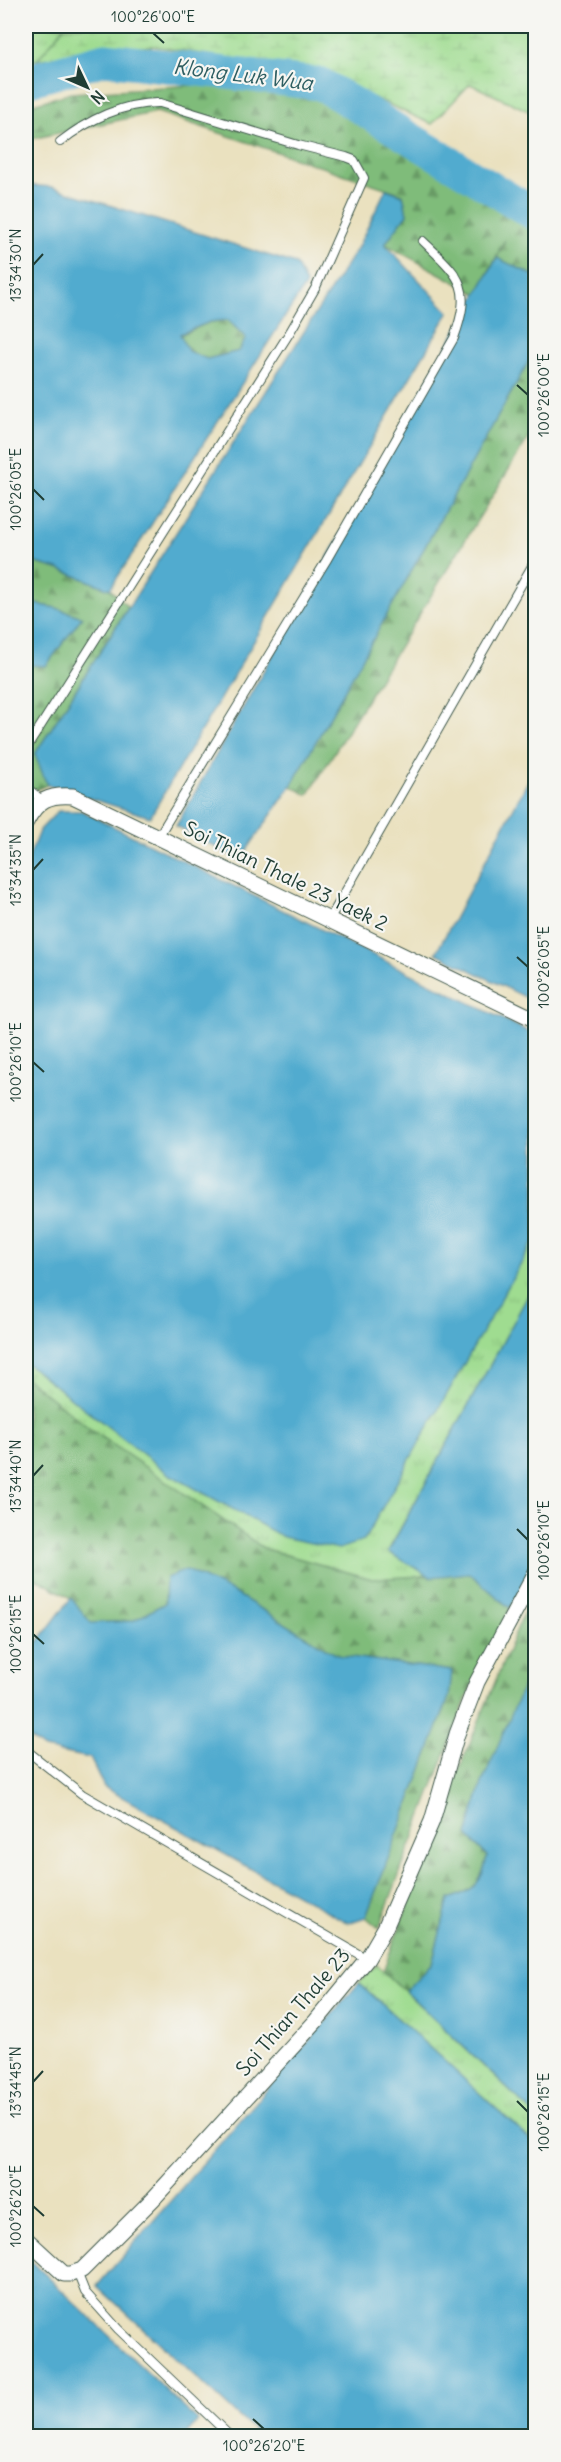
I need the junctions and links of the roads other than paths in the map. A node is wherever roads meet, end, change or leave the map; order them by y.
1 (60, 142) dead end
2 (423, 242) dead end
3 (536, 559) edge
4 (26, 749) edge
5 (26, 787) edge
6 (43, 801) junction
7 (26, 822) edge
8 (158, 837) junction
9 (329, 920) junction
10 (536, 1020) edge
11 (536, 1572) edge
12 (26, 1750) edge
13 (367, 1959) junction
14 (26, 2239) edge
15 (77, 2272) junction
16 (230, 2436) edge

1 - 4 lane
2 - 8 lane
3 - 9 lane
5 - 6 lane
6 - 7 street
6 - 8 street, Soi Thian Thale 23 Yaek 2
8 - 9 street, Soi Thian Thale 23 Yaek 2
9 - 10 street, Soi Thian Thale 23 Yaek 2
11 - 13 street, Soi Thian Thale 23
12 - 13 lane
13 - 15 street, Soi Thian Thale 23
14 - 15 street
15 - 16 lane

